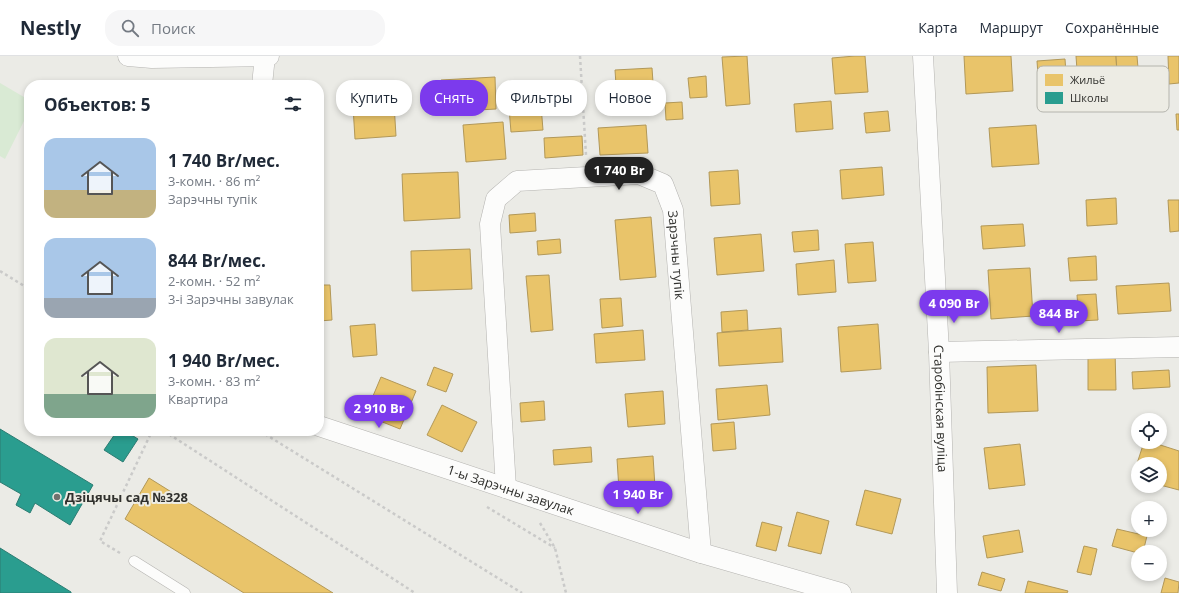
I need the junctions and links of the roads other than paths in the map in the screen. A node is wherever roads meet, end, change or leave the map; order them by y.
1 (128, 56) edge
2 (265, 56) edge
3 (269, 56) edge
4 (922, 56) edge
5 (152, 57) edge
6 (263, 80) edge
7 (1179, 347) edge
8 (939, 352) junction
9 (324, 428) edge
10 (506, 488) junction
11 (701, 553) junction
12 (134, 561) road end
13 (185, 593) edge
14 (841, 593) edge
15 (947, 593) edge

1 - 5 street
2 - 3 street
2 - 5 street
2 - 6 street
4 - 8 street, Старобінская вуліца
7 - 8 street
8 - 15 street, Старобінская вуліца
9 - 10 street, 1-ы Зарэчны завулак
10 - 11 street, 1-ы Зарэчны завулак
10 - 11 street, Зарэчны тупік
11 - 14 street, 1-ы Зарэчны завулак
12 - 13 lane

